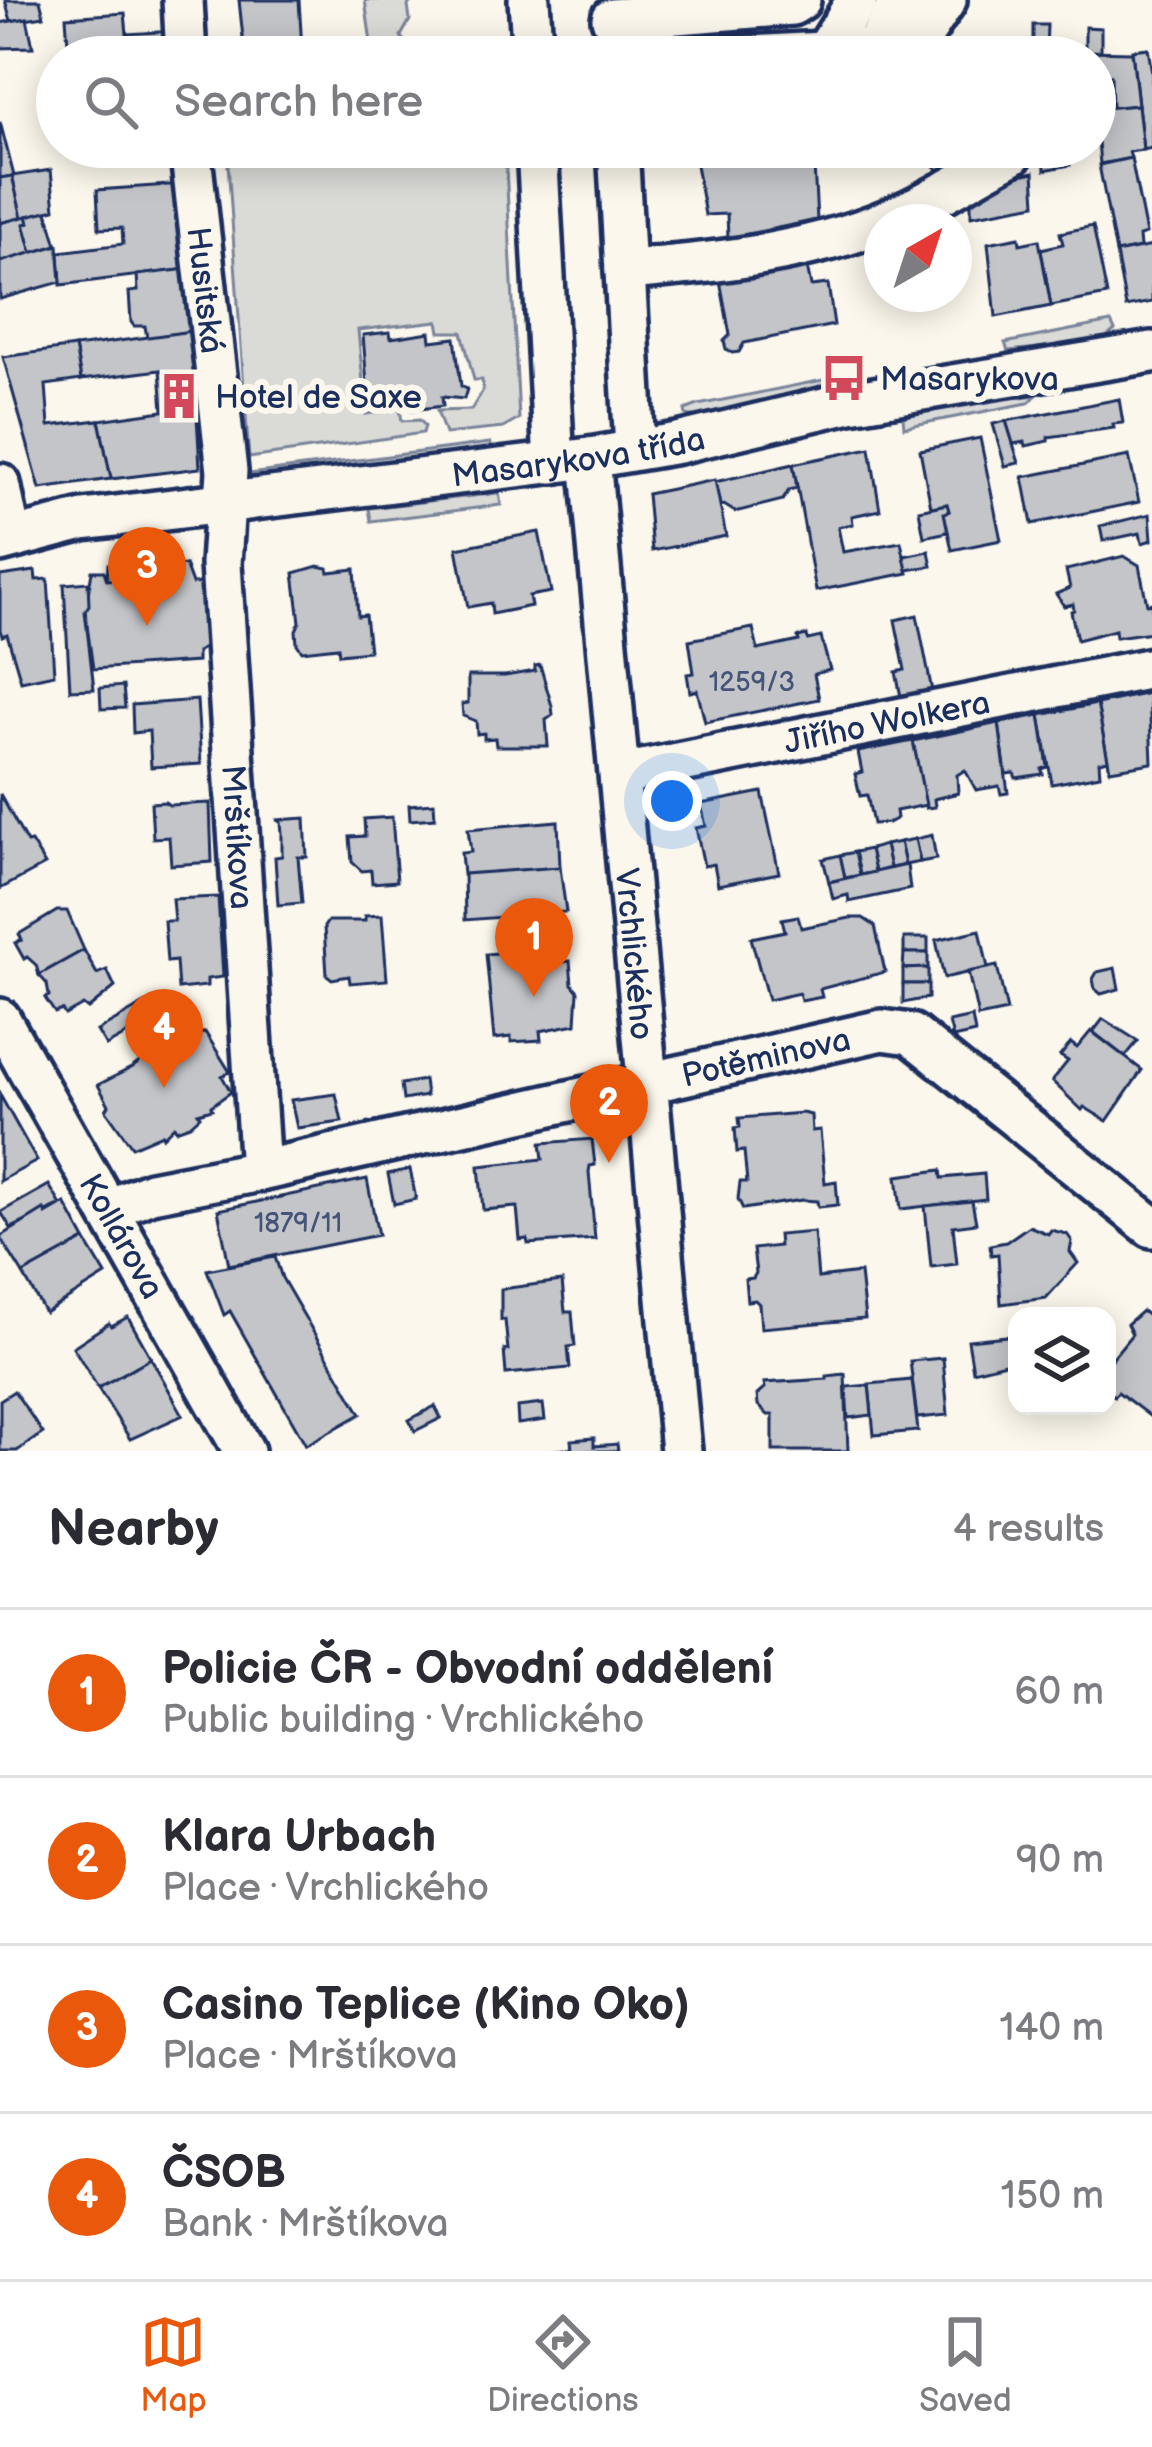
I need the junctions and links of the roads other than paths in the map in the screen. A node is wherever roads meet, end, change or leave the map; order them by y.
1 (183, 0) edge
2 (529, 0) edge
3 (800, 0) edge
4 (856, 0) edge
5 (901, 0) edge
6 (946, 0) edge
7 (613, 25) edge
8 (185, 36) edge
9 (532, 36) edge
10 (835, 36) edge
11 (881, 36) edge
12 (922, 36) edge
13 (192, 168) edge
14 (539, 168) edge
15 (619, 168) edge
16 (987, 168) edge
17 (625, 270) junction
18 (1152, 352) edge
19 (635, 448) junction
20 (572, 461) junction
21 (0, 484) edge
22 (226, 504) junction
23 (5, 540) edge
24 (1152, 668) edge
25 (622, 774) junction
26 (0, 1019) edge
27 (647, 1084) junction
28 (260, 1171) junction
29 (109, 1209) junction
30 (1152, 1227) edge
31 (244, 1451) edge
32 (681, 1451) edge

1 - 8 street
2 - 9 street
3 - 7 street
4 - 10 street
5 - 11 street
6 - 12 street
13 - 22 street, Husitská
14 - 20 street, Vrchlického
15 - 17 street
16 - 17 street
17 - 19 street
18 - 19 street, Masarykova třída
19 - 20 street, Masarykova třída
20 - 22 street, Masarykova třída
20 - 25 street, Vrchlického
21 - 23 street
22 - 23 street, Masarykova třída
22 - 28 street, Mrštíkova
24 - 25 street, Jiřího Wolkera
25 - 27 street, Vrchlického
26 - 29 street, Kollárova
27 - 28 street, Potěminova
27 - 30 street, Potěminova
27 - 32 street, Vrchlického
28 - 29 street, Potěminova
29 - 31 street, Kollárova

